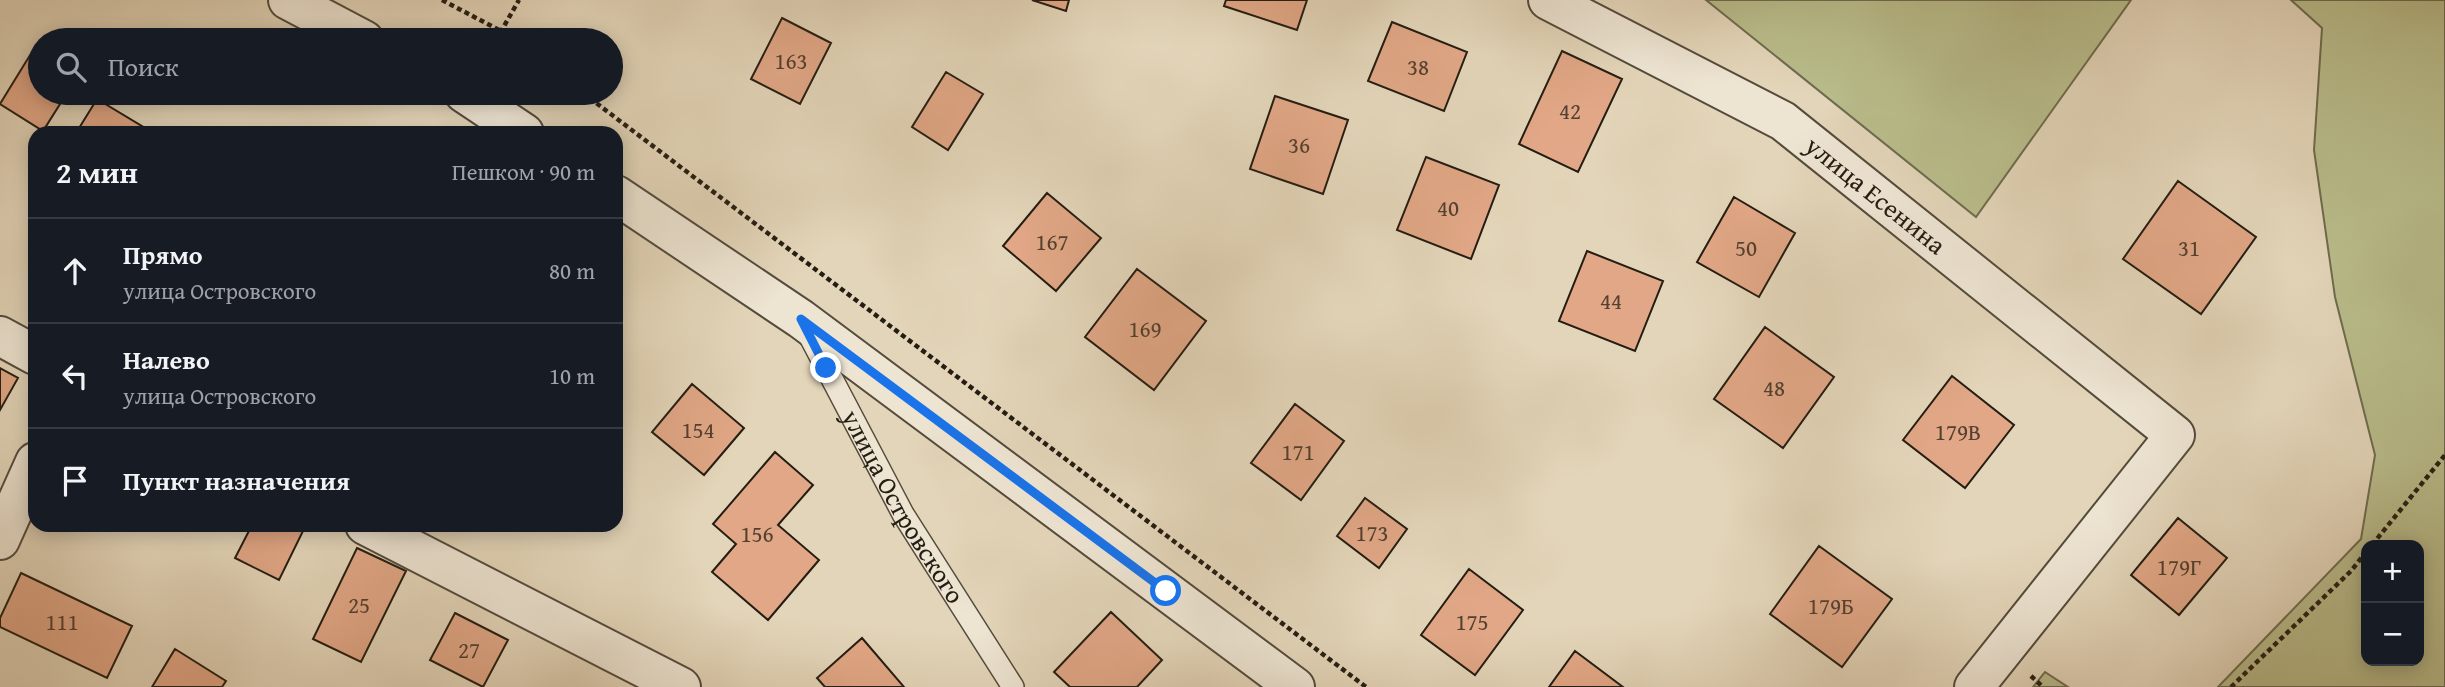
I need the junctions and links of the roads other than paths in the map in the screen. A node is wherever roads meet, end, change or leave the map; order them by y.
1 (288, 0) edge
2 (1548, 0) edge
3 (341, 28) edge
4 (482, 105) edge
5 (514, 126) edge
6 (623, 200) edge
7 (801, 319) junction
8 (0, 336) edge
9 (28, 351) edge
10 (28, 478) edge
11 (379, 532) edge
12 (0, 540) edge
13 (681, 687) edge
14 (1013, 687) edge
15 (1296, 687) edge
16 (1974, 687) edge

1 - 3 street
2 - 16 street, улица Есенина
4 - 5 street
6 - 7 street, улица Островского
7 - 14 lane, улица Островского
7 - 15 street, улица Островского
8 - 9 street
10 - 12 street
11 - 13 street

